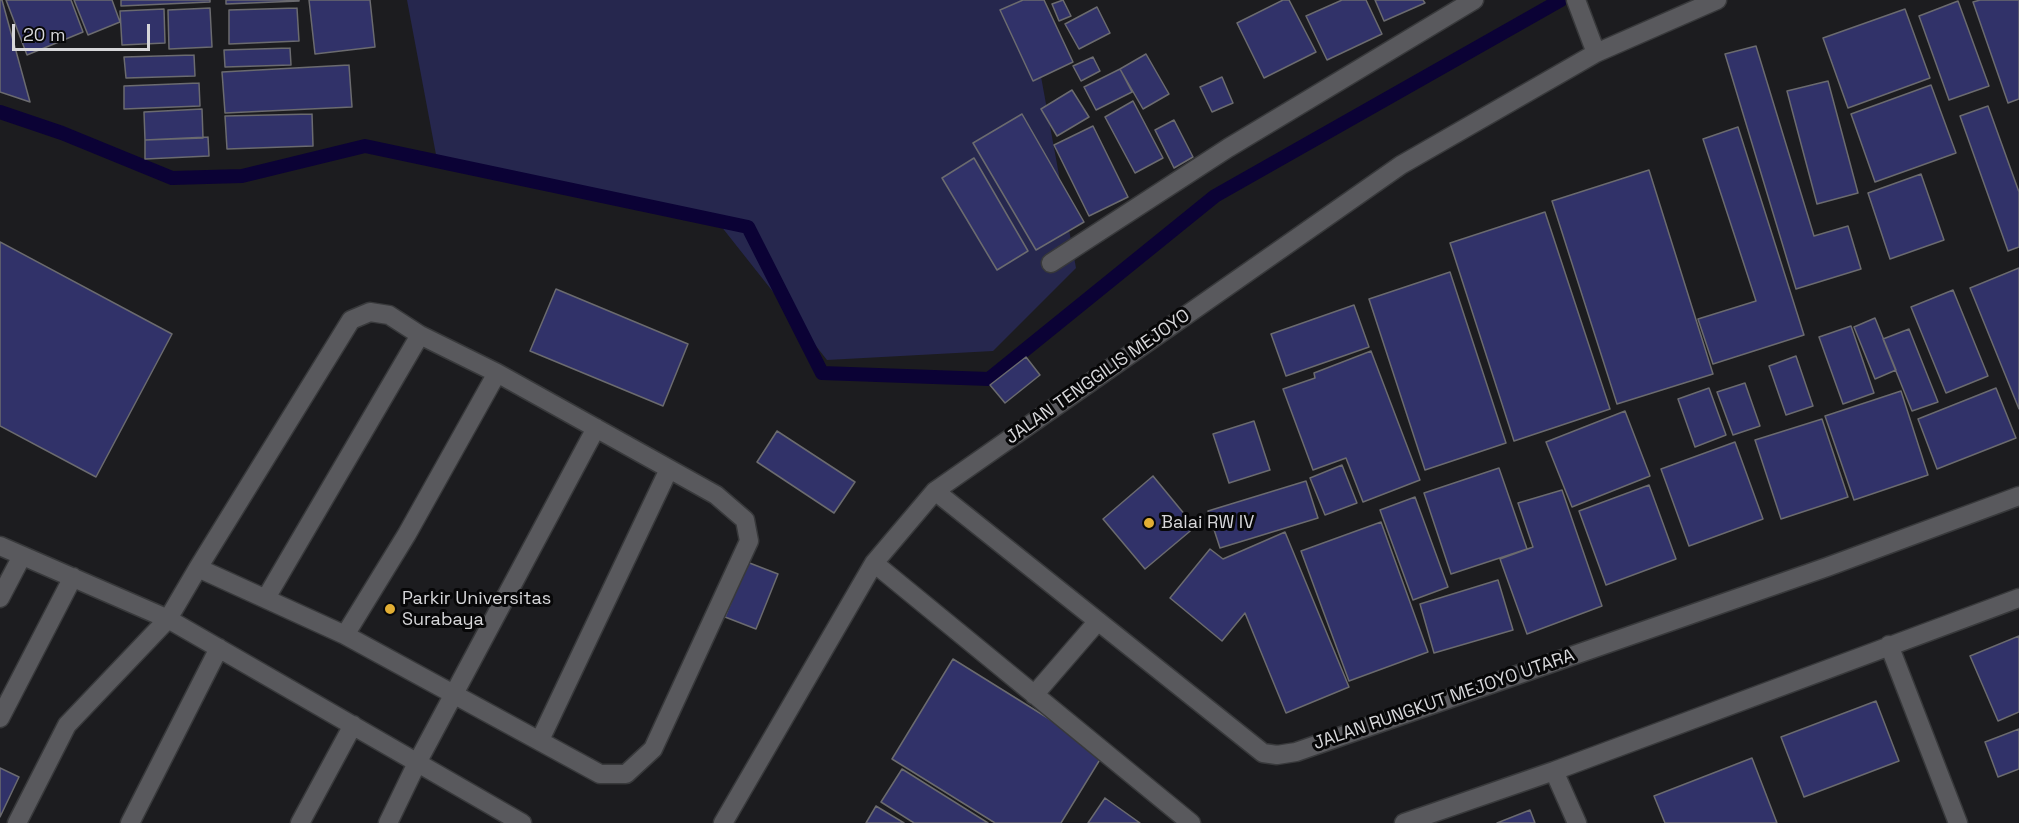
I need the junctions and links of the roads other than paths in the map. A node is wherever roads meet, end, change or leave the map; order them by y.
1 (1474, 0) edge
2 (1576, 0) edge
3 (1717, 0) edge
4 (1596, 53) junction
5 (1051, 263) dead end
6 (420, 335) junction
7 (497, 373) junction
8 (596, 428) junction
9 (669, 469) junction
10 (935, 491) junction
11 (2019, 496) edge
12 (0, 546) edge
13 (22, 556) junction
14 (874, 563) junction
15 (198, 568) junction
16 (73, 577) junction
17 (0, 598) edge
18 (266, 598) junction
19 (2019, 598) edge
20 (168, 619) junction
21 (1098, 621) junction
22 (345, 635) junction
23 (1889, 645) junction
24 (219, 648) junction
25 (454, 693) junction
26 (1034, 695) junction
27 (0, 718) edge
28 (353, 725) junction
29 (540, 740) junction
30 (417, 763) junction
31 (1554, 771) junction
32 (17, 823) edge
33 (130, 823) edge
34 (300, 823) edge
35 (388, 823) edge
36 (521, 823) edge
37 (723, 823) edge
38 (1191, 823) edge
39 (1404, 823) edge
40 (1577, 823) edge
41 (1958, 823) edge

1 - 5 street
2 - 4 street
3 - 4 street, JALAN TENGGILIS MEJOYO
4 - 10 street, JALAN TENGGILIS MEJOYO
6 - 7 street
6 - 15 street
6 - 18 street
7 - 8 street
7 - 22 street
8 - 9 street
8 - 25 street
9 - 29 street
9 - 29 street
10 - 14 street, JALAN TENGGILIS MEJOYO
10 - 21 street, JALAN RUNGKUT MEJOYO UTARA
11 - 21 street, JALAN RUNGKUT MEJOYO UTARA
12 - 13 street
13 - 16 street
13 - 17 street
14 - 26 street
14 - 37 street, JALAN TENGGILIS MEJOYO
15 - 18 street
15 - 20 street
16 - 20 street
16 - 27 street
18 - 22 street
19 - 23 street
20 - 24 street
20 - 32 street
21 - 26 street
22 - 25 street
23 - 31 street
23 - 41 street
24 - 28 street
24 - 33 street
25 - 29 street
25 - 30 street
26 - 38 street
28 - 30 street
28 - 34 street
30 - 35 street
30 - 36 street
31 - 39 street
31 - 40 street

